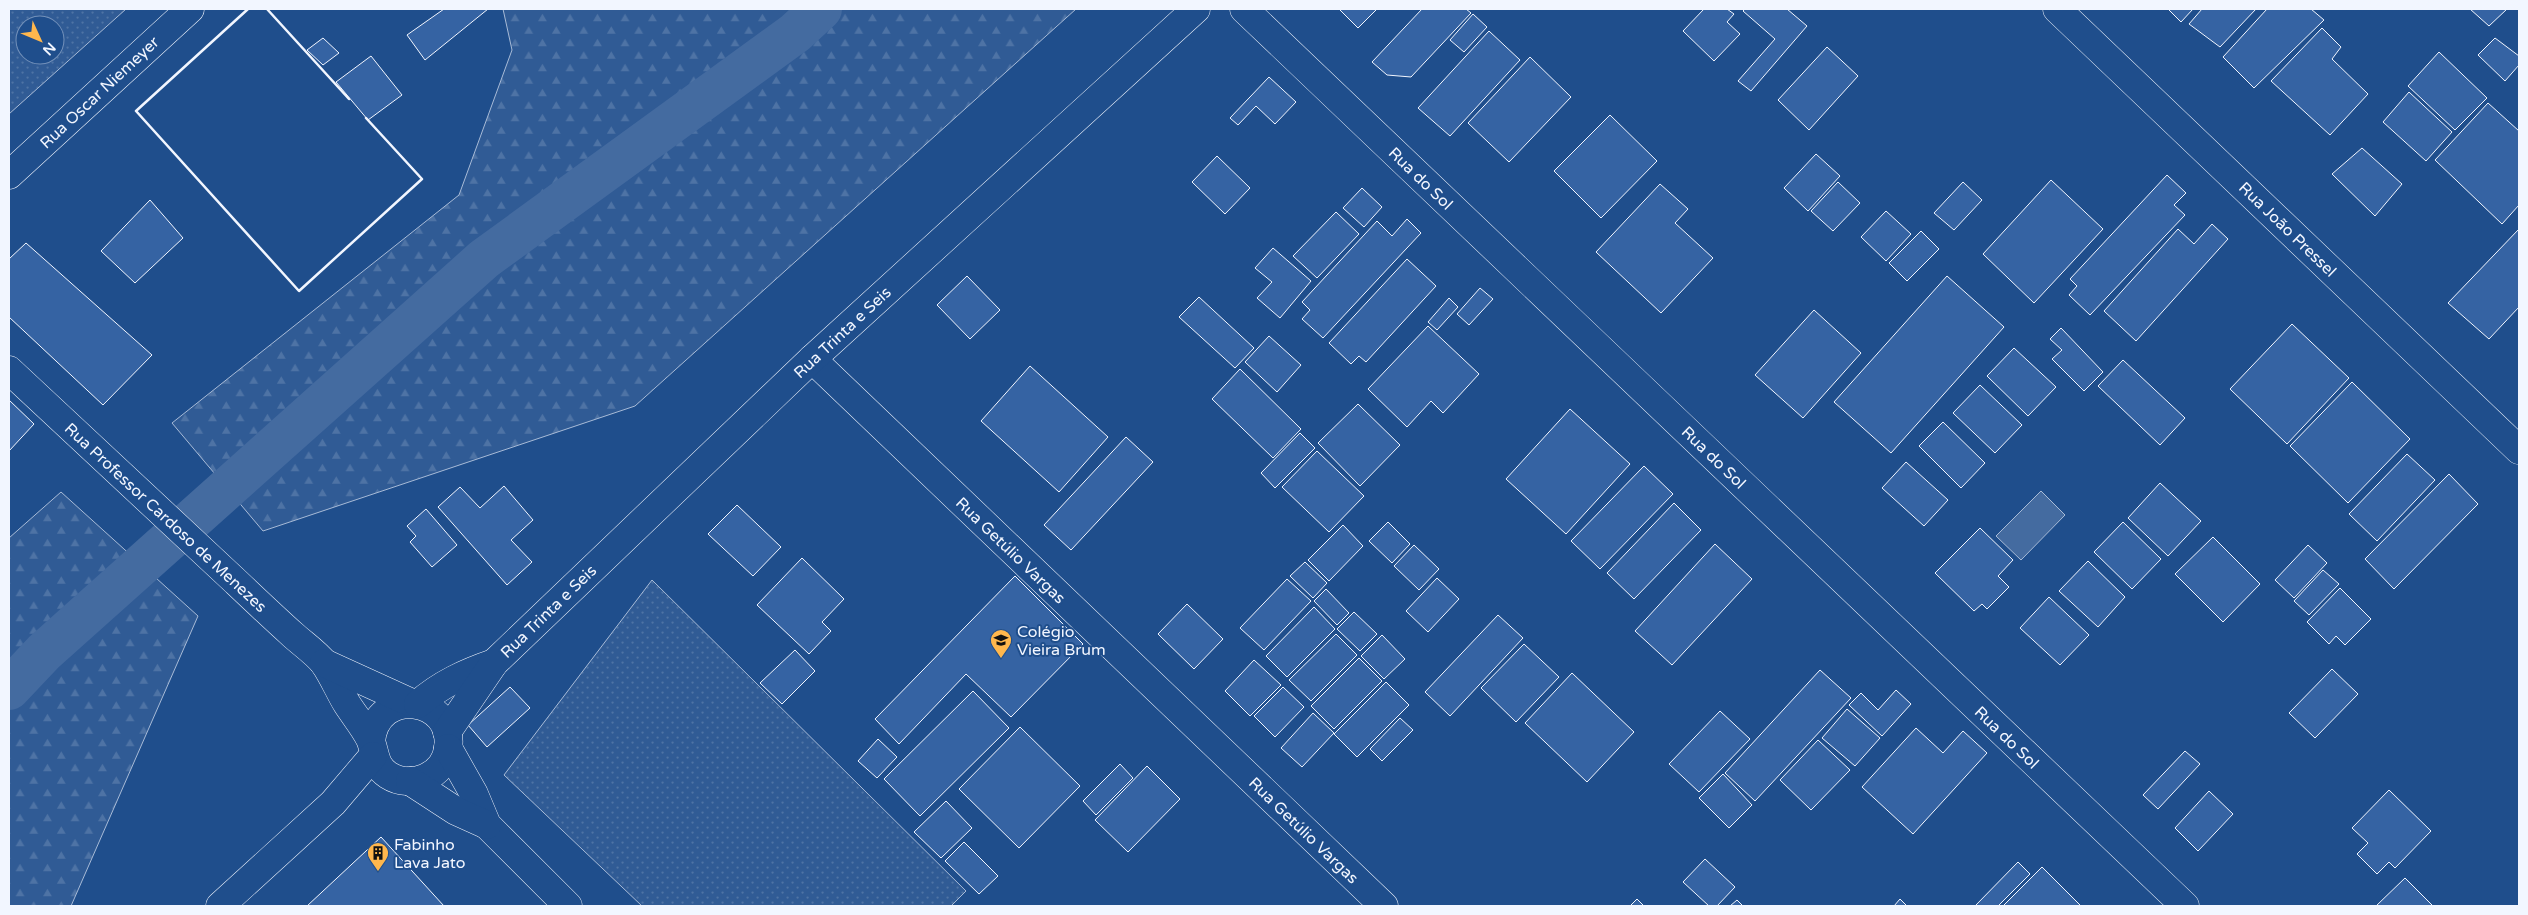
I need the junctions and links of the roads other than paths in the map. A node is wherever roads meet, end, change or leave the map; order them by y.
1 (190, 9) edge
2 (1196, 9) edge
3 (1244, 9) edge
4 (2057, 9) edge
5 (9, 175) edge
6 (812, 359) junction
7 (9, 370) edge
8 (2519, 450) edge
9 (324, 663) junction
10 (494, 663) junction
11 (416, 704) junction
12 (448, 740) junction
13 (372, 748) junction
14 (410, 781) junction
15 (487, 825) junction
16 (220, 906) edge
17 (568, 906) edge
18 (1384, 906) edge
19 (2185, 906) edge

1 - 5 street, Rua Oscar Niemeyer
2 - 6 street, Rua Trinta e Seis
3 - 19 street, Rua do Sol
4 - 8 street, Rua João Pressel
6 - 10 street, Rua Trinta e Seis
6 - 18 street, Rua Getúlio Vargas
7 - 9 street, Rua Professor Cardoso de Menezes
9 - 11 street, Rua Professor Cardoso de Menezes
9 - 13 street, Rua Professor Cardoso de Menezes
10 - 11 street, Rua Trinta e Seis
10 - 12 street, Rua Trinta e Seis
11 - 12 street, Rua Professor Cardoso de Menezes
11 - 13 street
12 - 14 street
12 - 15 street, Rua Professor Cardoso de Menezes
13 - 14 street, Rua Professor Cardoso de Menezes
13 - 16 street
14 - 15 street, Rua Professor Cardoso de Menezes
15 - 17 street, Rua Professor Cardoso de Menezes

